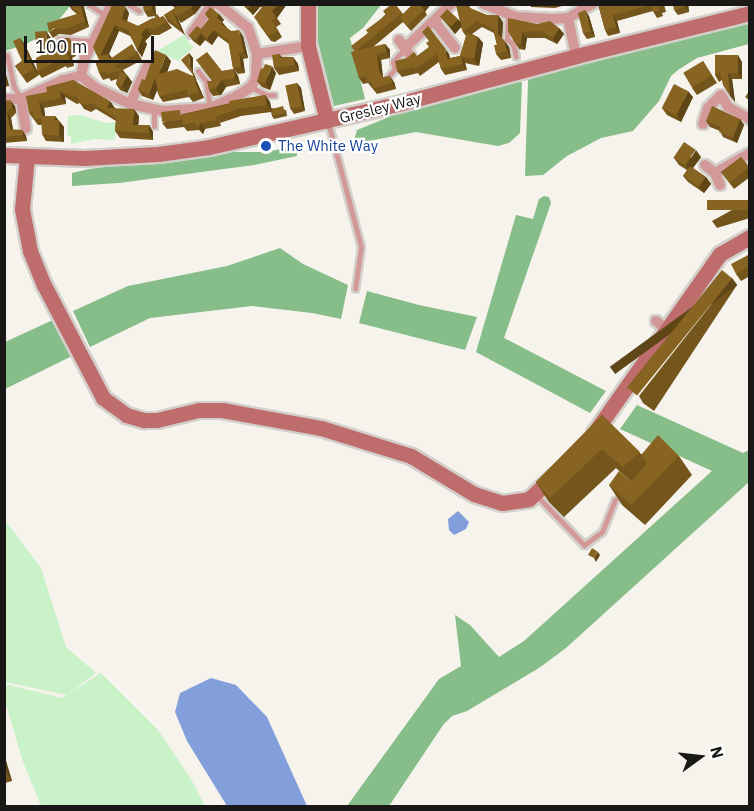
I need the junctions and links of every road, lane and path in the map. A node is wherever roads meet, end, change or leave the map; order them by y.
1 (88, 4) edge
2 (112, 4) edge
3 (128, 4) edge
4 (212, 4) edge
5 (218, 4) edge
6 (308, 4) edge
7 (451, 4) edge
8 (484, 4) edge
9 (592, 4) edge
10 (139, 11) dead end
11 (750, 13) edge
12 (105, 15) junction
13 (508, 15) junction
14 (568, 18) junction
15 (434, 21) junction
16 (192, 33) edge
17 (59, 39) edge
18 (92, 41) junction
19 (308, 46) junction
20 (455, 47) dead end
21 (405, 48) joint
22 (257, 54) junction
23 (7, 55) dead end
24 (576, 56) junction
25 (516, 57) dead end
26 (147, 67) edge
27 (198, 71) edge
28 (81, 76) junction
29 (388, 77) edge
30 (251, 87) junction
31 (274, 95) dead end
32 (4, 99) edge
33 (21, 99) junction
34 (130, 105) junction
35 (210, 108) junction
36 (154, 110) junction
37 (750, 118) edge
38 (327, 121) junction
39 (703, 124) dead end
40 (154, 126) dead end
41 (26, 129) dead end
42 (750, 153) edge
43 (4, 155) edge
44 (27, 157) junction
45 (705, 165) dead end
46 (715, 172) junction
47 (720, 184) dead end
48 (750, 237) edge
49 (355, 289) dead end
50 (583, 444) edge
51 (567, 461) edge
52 (535, 495) junction
53 (615, 499) edge

1 - 12 lane
2 - 12 street
3 - 10 lane
4 - 16 street
5 - 22 street
6 - 19 street
7 - 15 street
8 - 13 street
9 - 14 street
11 - 24 street, Gresley Way
12 - 18 street
13 - 14 street
13 - 25 lane
14 - 24 street
15 - 20 street
15 - 21 street
17 - 18 lane
18 - 28 street
19 - 22 street
19 - 38 street
21 - 29 lane
22 - 30 street
23 - 33 lane
24 - 38 street, Gresley Way
26 - 34 street
27 - 35 lane
28 - 33 street
28 - 34 street
30 - 31 lane
30 - 35 street
32 - 33 street
33 - 41 street
34 - 36 street
35 - 36 street
36 - 40 lane
37 - 39 street
38 - 44 street, Gresley Way
38 - 49 lane
42 - 46 street
43 - 44 street, Gresley Way
44 - 52 street
45 - 46 street
46 - 47 street
48 - 50 street
51 - 52 street
52 - 53 lane

